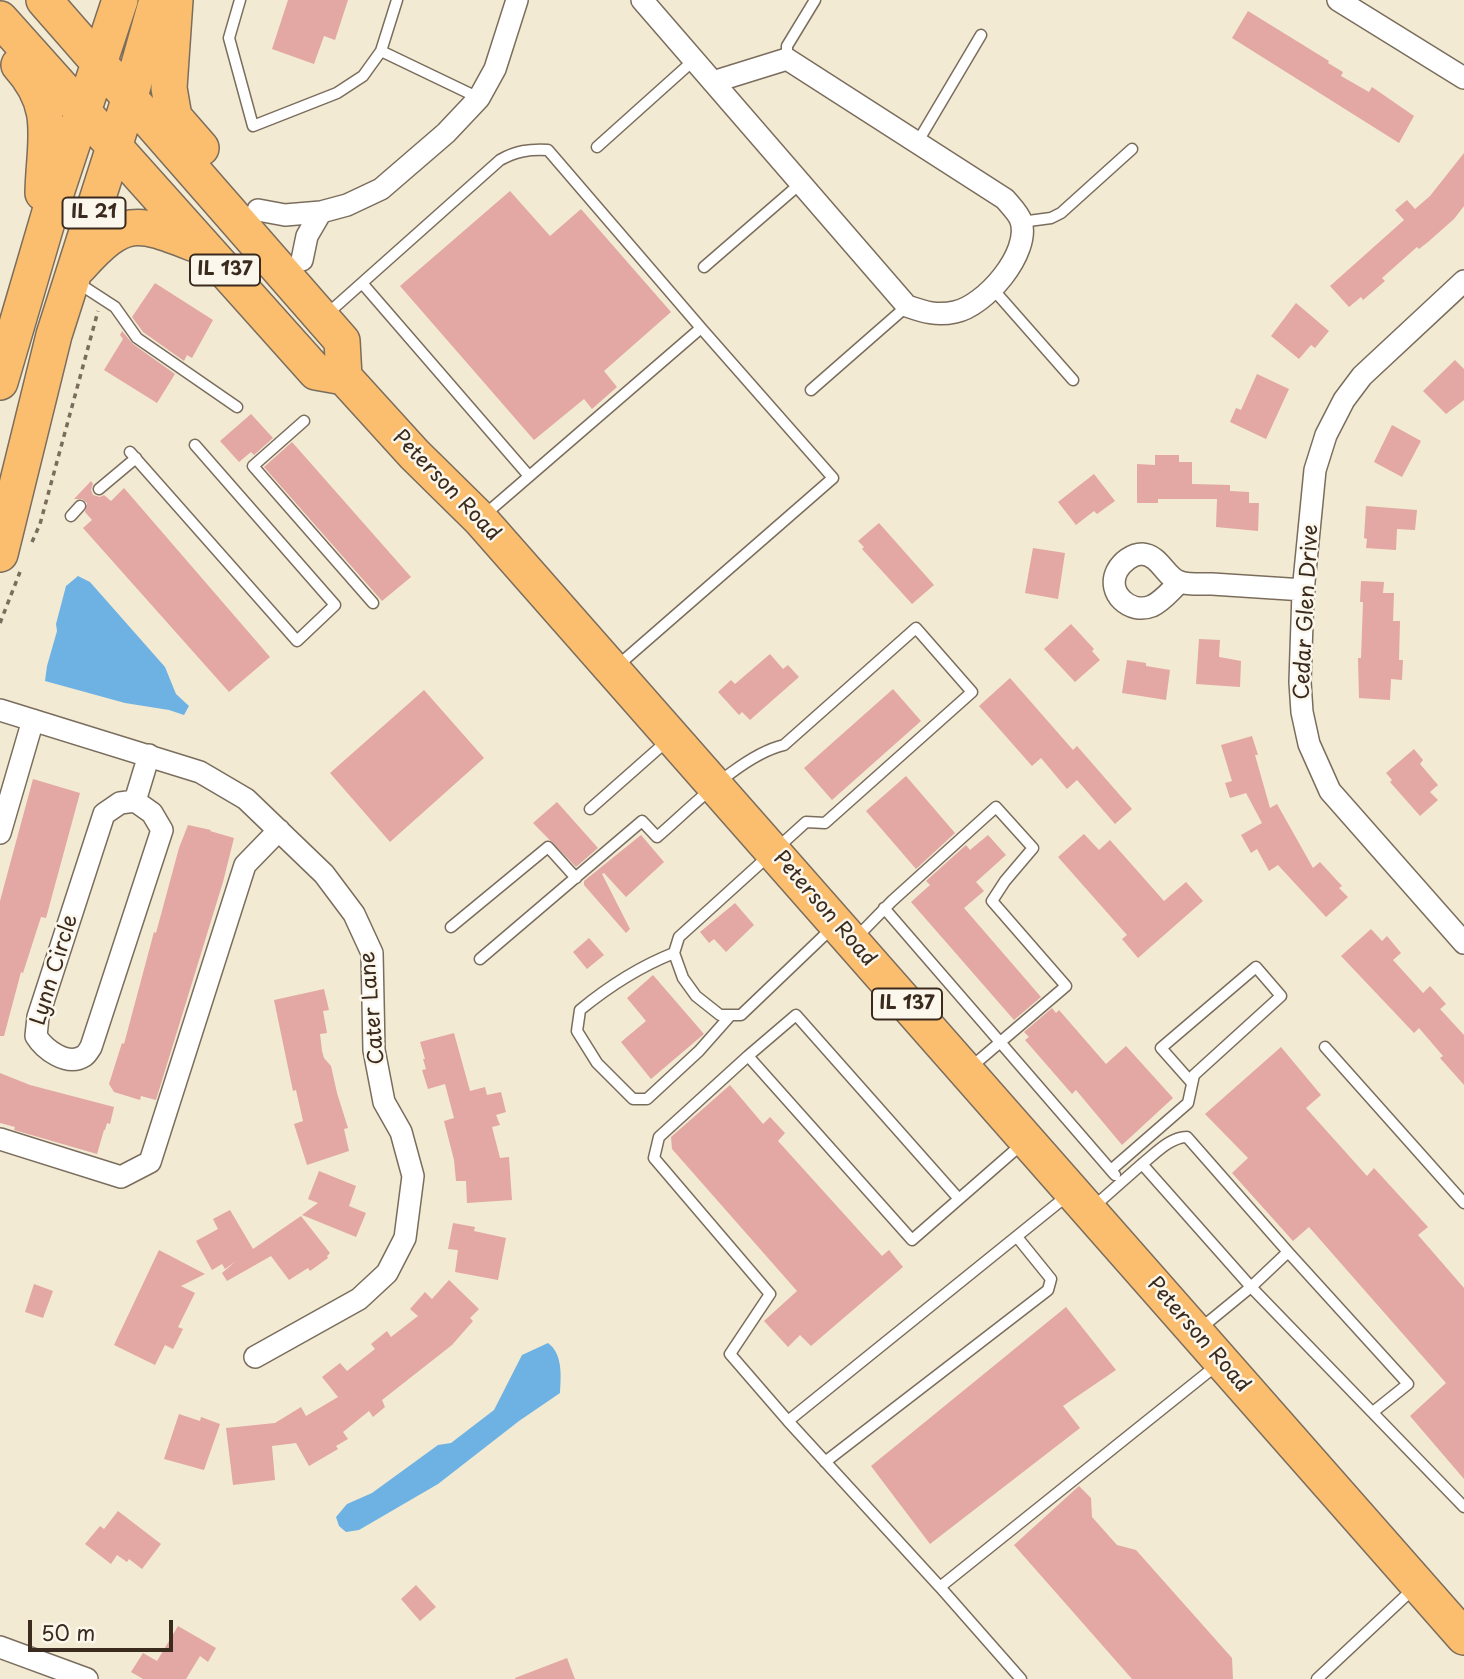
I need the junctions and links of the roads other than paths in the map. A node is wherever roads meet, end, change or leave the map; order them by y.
1 (44, 0) edge
2 (120, 0) edge
3 (157, 0) edge
4 (175, 0) edge
5 (240, 0) edge
6 (397, 0) edge
7 (517, 0) edge
8 (642, 0) edge
9 (815, 0) edge
10 (1338, 0) edge
11 (0, 19) edge
12 (981, 35) dead end
13 (0, 44) edge
14 (380, 51) junction
15 (787, 59) junction
16 (694, 60) junction
17 (99, 64) junction
18 (1464, 78) edge
19 (713, 82) junction
20 (479, 98) junction
21 (129, 100) junction
22 (83, 112) junction
23 (917, 143) junction
24 (115, 147) junction
25 (597, 147) dead end
26 (1132, 149) dead end
27 (801, 183) junction
28 (257, 210) junction
29 (321, 212) junction
30 (1021, 222) junction
31 (42, 239) junction
32 (205, 248) junction
33 (302, 260) junction
34 (704, 267) dead end
35 (75, 275) junction
36 (1464, 281) edge
37 (362, 283) junction
38 (992, 288) junction
39 (907, 306) junction
40 (316, 311) junction
41 (701, 328) junction
42 (344, 377) junction
43 (1073, 380) dead end
44 (0, 382) edge
45 (811, 390) dead end
46 (237, 407) dead end
47 (304, 421) dead end
48 (195, 445) dead end
49 (529, 476) junction
50 (99, 489) dead end
51 (80, 506) dead end
52 (71, 516) dead end
53 (480, 519) junction
54 (0, 554) edge
55 (1181, 582) dead end
56 (1304, 590) junction
57 (373, 603) dead end
58 (613, 670) junction
59 (0, 710) edge
60 (33, 720) junction
61 (671, 736) junction
62 (149, 755) junction
63 (716, 787) junction
64 (135, 801) junction
65 (590, 809) dead end
66 (279, 830) junction
67 (0, 833) edge
68 (773, 852) junction
69 (576, 878) junction
70 (884, 908) junction
71 (451, 927) dead end
72 (844, 933) junction
73 (1464, 943) edge
74 (674, 953) junction
75 (480, 960) dead end
76 (730, 1016) junction
77 (1000, 1043) junction
78 (1325, 1047) dead end
79 (748, 1056) junction
80 (966, 1071) junction
81 (1192, 1083) junction
82 (0, 1139) edge
83 (1027, 1140) junction
84 (1142, 1164) junction
85 (1111, 1170) junction
86 (1122, 1182) junction
87 (959, 1199) junction
88 (1081, 1201) junction
89 (1464, 1203) edge
90 (1017, 1237) junction
91 (1289, 1252) junction
92 (1251, 1287) junction
93 (1196, 1332) junction
94 (255, 1357) dead end
95 (1221, 1361) junction
96 (1373, 1412) junction
97 (788, 1421) junction
98 (825, 1462) junction
99 (1464, 1507) edge
100 (1418, 1584) junction
101 (940, 1587) junction
102 (1464, 1637) edge
103 (0, 1647) edge
104 (87, 1678) edge
105 (1021, 1679) edge
106 (1317, 1679) edge

1 - 17 main road, IL 137
2 - 17 main road, IL 21
3 - 21 main road, IL 21
4 - 28 main road
5 - 14 lane
6 - 14 lane
7 - 20 street
8 - 16 street
9 - 15 lane
10 - 18 street
11 - 22 main road, IL 137
12 - 23 lane
13 - 31 main road
14 - 20 lane
15 - 19 street
15 - 23 street
16 - 19 street
16 - 25 lane
17 - 21 main road, IL 137
17 - 22 main road, IL 21
19 - 27 street
20 - 29 street
21 - 24 main road, IL 21
21 - 40 main road, IL 137
22 - 24 main road, IL 137
22 - 31 main road, IL 21
23 - 30 street
24 - 32 main road, IL 137
24 - 35 main road, IL 21
26 - 30 lane
27 - 34 lane
27 - 39 street
28 - 29 street
28 - 33 main road
29 - 33 street
30 - 38 street
31 - 44 main road, IL 21
32 - 35 main road
32 - 42 main road, IL 137
33 - 40 main road
35 - 46 lane
35 - 54 main road, IL 21
36 - 56 street, Cedar Glen Drive
37 - 40 lane
37 - 41 lane
37 - 49 lane
38 - 39 street
38 - 43 lane
39 - 45 lane
40 - 42 main road, IL 137
41 - 49 lane
41 - 58 lane
42 - 53 main road, Peterson Road / IL 137
47 - 57 lane
48 - 50 lane
49 - 53 lane
51 - 52 lane
53 - 58 main road, Peterson Road / IL 137
55 - 56 street
56 - 73 street, Cedar Glen Drive
58 - 61 main road, Peterson Road / IL 137
59 - 60 street, Cater Lane
60 - 62 street, Cater Lane
60 - 67 street
61 - 63 main road, Peterson Road / IL 137
61 - 65 lane
62 - 64 street
62 - 66 street, Cater Lane
63 - 68 main road, Peterson Road / IL 137
63 - 68 lane
63 - 69 lane
64 - 64 street, Lynn Circle
66 - 82 street
66 - 94 street, Cater Lane
68 - 72 main road, Peterson Road / IL 137
68 - 74 lane
69 - 71 lane
69 - 75 lane
70 - 72 lane
70 - 77 lane
70 - 77 lane
72 - 76 lane
72 - 80 main road, Peterson Road / IL 137
74 - 76 lane
74 - 76 lane
77 - 80 lane
77 - 85 lane
78 - 89 lane
79 - 87 lane
79 - 87 lane
79 - 97 lane
80 - 83 main road, Peterson Road / IL 137
81 - 81 lane
81 - 85 lane
83 - 87 lane
83 - 88 main road, Peterson Road / IL 137
84 - 86 lane
84 - 91 lane
84 - 92 lane
85 - 86 lane
86 - 88 lane
88 - 90 lane
88 - 93 main road, Peterson Road / IL 137
90 - 97 lane
90 - 98 lane
91 - 92 lane
91 - 96 lane
92 - 93 lane
92 - 96 lane
93 - 95 main road, Peterson Road / IL 137
95 - 100 main road, Peterson Road / IL 137
95 - 101 lane
96 - 99 lane
97 - 98 lane
98 - 101 lane
100 - 102 main road, Peterson Road / IL 137
100 - 106 lane
101 - 105 lane
103 - 104 street

